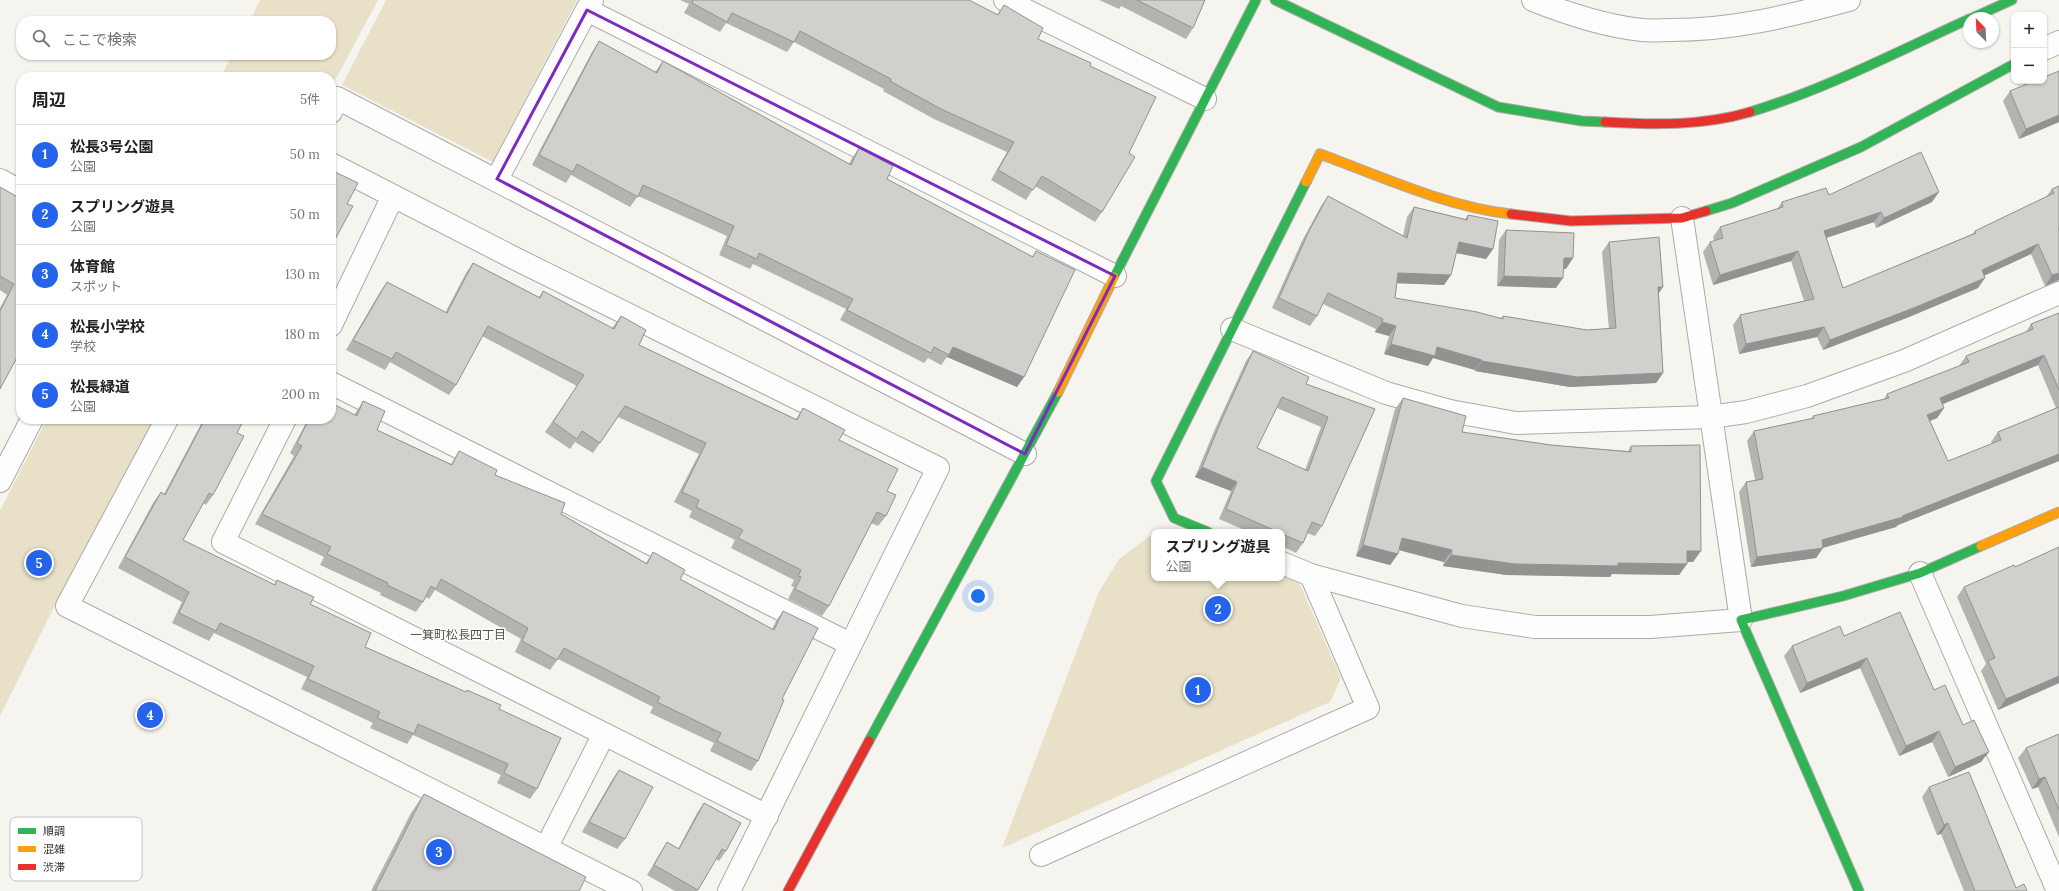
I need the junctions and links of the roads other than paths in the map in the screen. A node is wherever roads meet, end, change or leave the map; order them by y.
1 (1005, 0) edge
2 (1256, 0) edge
3 (1275, 0) edge
4 (1533, 0) edge
5 (1848, 0) edge
6 (2012, 0) edge
7 (589, 5) edge
8 (1985, 12) edge
9 (1963, 22) edge
10 (2059, 42) edge
11 (2046, 48) edge
12 (2011, 66) edge
13 (1205, 99) junction
14 (336, 100) edge
15 (336, 167) edge
16 (0, 180) edge
17 (497, 180) junction
18 (16, 189) edge
19 (393, 196) junction
20 (1682, 218) junction
21 (1116, 276) junction
22 (2059, 293) edge
23 (336, 315) edge
24 (1232, 329) junction
25 (336, 386) edge
26 (1710, 417) junction
27 (29, 424) edge
28 (164, 424) edge
29 (282, 424) edge
30 (1025, 454) junction
31 (0, 481) edge
32 (2059, 512) edge
33 (1201, 529) edge
34 (1285, 564) edge
35 (1920, 573) junction
36 (1311, 575) junction
37 (1741, 620) junction
38 (850, 644) junction
39 (604, 734) junction
40 (767, 816) junction
41 (546, 848) junction
42 (1041, 854) dead end
43 (631, 891) edge
44 (729, 891) edge
45 (788, 891) edge
46 (1859, 891) edge
47 (2058, 891) edge

1 - 13 street
2 - 13 street
3 - 9 street
4 - 5 street
6 - 8 street
7 - 17 street
7 - 21 street
10 - 11 street
12 - 20 street
13 - 21 street
14 - 17 street
15 - 19 street
16 - 18 street
17 - 30 street
19 - 23 street
19 - 38 street
20 - 24 street
20 - 26 street
21 - 30 street
22 - 26 street
24 - 26 street
24 - 33 street
25 - 38 street
26 - 37 street
27 - 31 street
28 - 41 street
29 - 39 street
30 - 45 street
32 - 35 street
34 - 36 street
35 - 37 street
35 - 47 street
36 - 37 street
36 - 42 street
37 - 46 street
38 - 40 street
39 - 40 street
39 - 41 street
40 - 44 street
41 - 43 street

